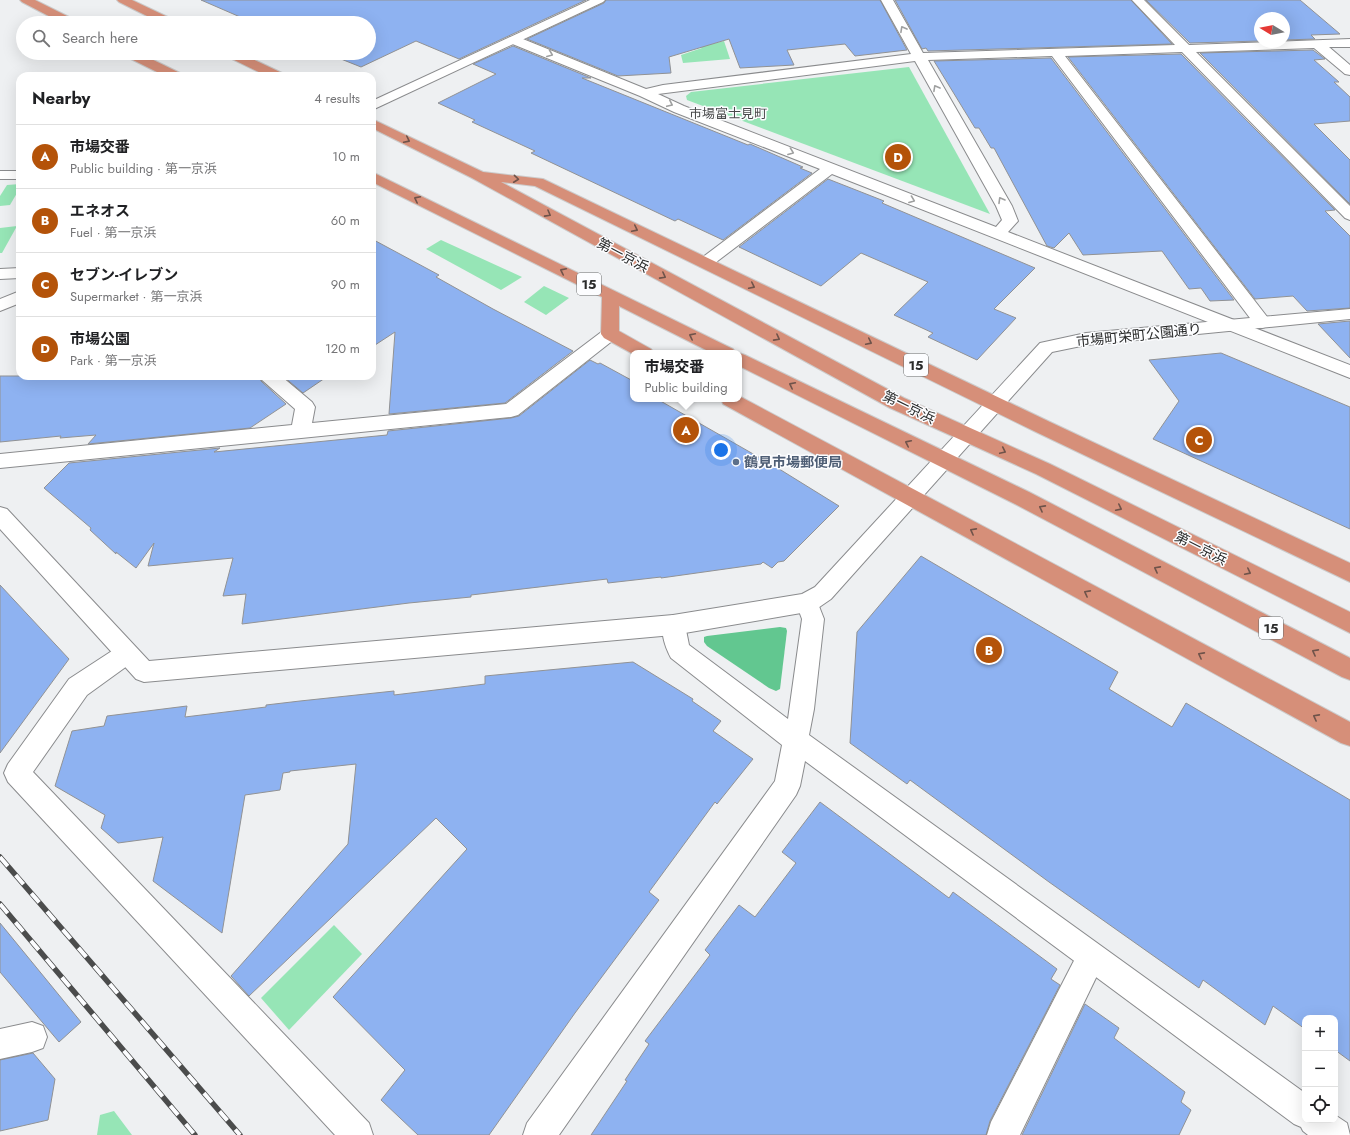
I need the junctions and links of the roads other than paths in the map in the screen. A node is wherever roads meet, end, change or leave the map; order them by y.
1 (26, 0) edge
2 (123, 0) edge
3 (599, 0) edge
4 (887, 0) edge
5 (1138, 0) edge
6 (57, 16) edge
7 (156, 16) edge
8 (514, 40) junction
9 (1350, 43) edge
10 (1317, 44) junction
11 (1186, 48) junction
12 (1056, 52) junction
13 (918, 57) junction
14 (143, 60) edge
15 (244, 60) edge
16 (1350, 71) edge
17 (166, 72) edge
18 (269, 72) edge
19 (645, 93) junction
20 (376, 104) edge
21 (376, 125) edge
22 (831, 168) junction
23 (0, 175) edge
24 (16, 175) edge
25 (477, 175) junction
26 (376, 178) edge
27 (1350, 215) edge
28 (999, 234) junction
29 (705, 263) junction
30 (16, 273) edge
31 (0, 274) edge
32 (610, 295) junction
33 (16, 298) edge
34 (0, 306) edge
35 (1350, 314) edge
36 (1262, 322) junction
37 (1233, 325) junction
38 (610, 334) junction
39 (639, 350) edge
40 (721, 350) edge
41 (742, 360) edge
42 (1350, 372) edge
43 (274, 380) edge
44 (736, 402) edge
45 (995, 403) junction
46 (301, 430) junction
47 (967, 435) junction
48 (943, 460) junction
49 (0, 461) edge
50 (910, 497) junction
51 (0, 515) edge
52 (1350, 573) edge
53 (807, 603) junction
54 (1350, 623) edge
55 (673, 625) junction
56 (126, 654) junction
57 (1350, 670) edge
58 (1350, 735) edge
59 (796, 740) junction
60 (1091, 957) junction
61 (32, 1037) dead end
62 (0, 1044) edge
63 (1302, 1111) edge
64 (1318, 1123) edge
65 (1003, 1134) edge
66 (357, 1135) edge
67 (539, 1135) edge
68 (1335, 1135) edge

1 - 6 highway
2 - 7 highway
3 - 8 street
13 -> 4 street
5 - 11 street
8 -> 19 street
8 - 20 street
9 - 10 street
10 - 11 street
10 - 16 street
11 - 12 street
11 - 27 street
12 - 13 street
12 - 36 street
13 - 19 street
28 -> 13 street
14 - 17 highway
15 - 18 highway
19 -> 22 street
21 -> 25 highway, 第一京浜 / 15
22 -> 28 street
22 - 29 street
23 - 24 street
25 -> 29 highway, 第一京浜 / 15
25 -> 47 highway, 第一京浜 / 15
32 -> 26 highway, 15
28 - 37 street
29 -> 45 highway, 第一京浜 / 15
30 - 31 street
32 - 38 highway, 15
40 -> 32 highway, 15
33 - 34 street
35 - 36 street, 市場町栄町公園通り
36 - 37 street, 市場町栄町公園通り
37 - 42 street
37 - 45 street, 市場町栄町公園通り
38 - 39 highway
38 - 46 street
48 -> 41 highway, 15
43 - 46 street
44 - 50 highway
45 - 47 street, 市場町栄町公園通り
45 - 52 highway, 第一京浜 / 15
46 - 49 street
47 - 48 street, 市場町栄町公園通り
47 -> 54 highway, 第一京浜 / 15
48 - 50 street, 市場町栄町公園通り
57 -> 48 highway, 15
50 - 53 street, 市場町栄町公園通り
58 -> 50 highway
51 - 56 street
53 - 55 street
53 - 59 street
55 - 56 street
55 - 59 street
56 - 66 street
59 - 60 street
59 - 67 street
60 - 63 street
60 - 65 street
61 - 62 street
64 - 68 street

